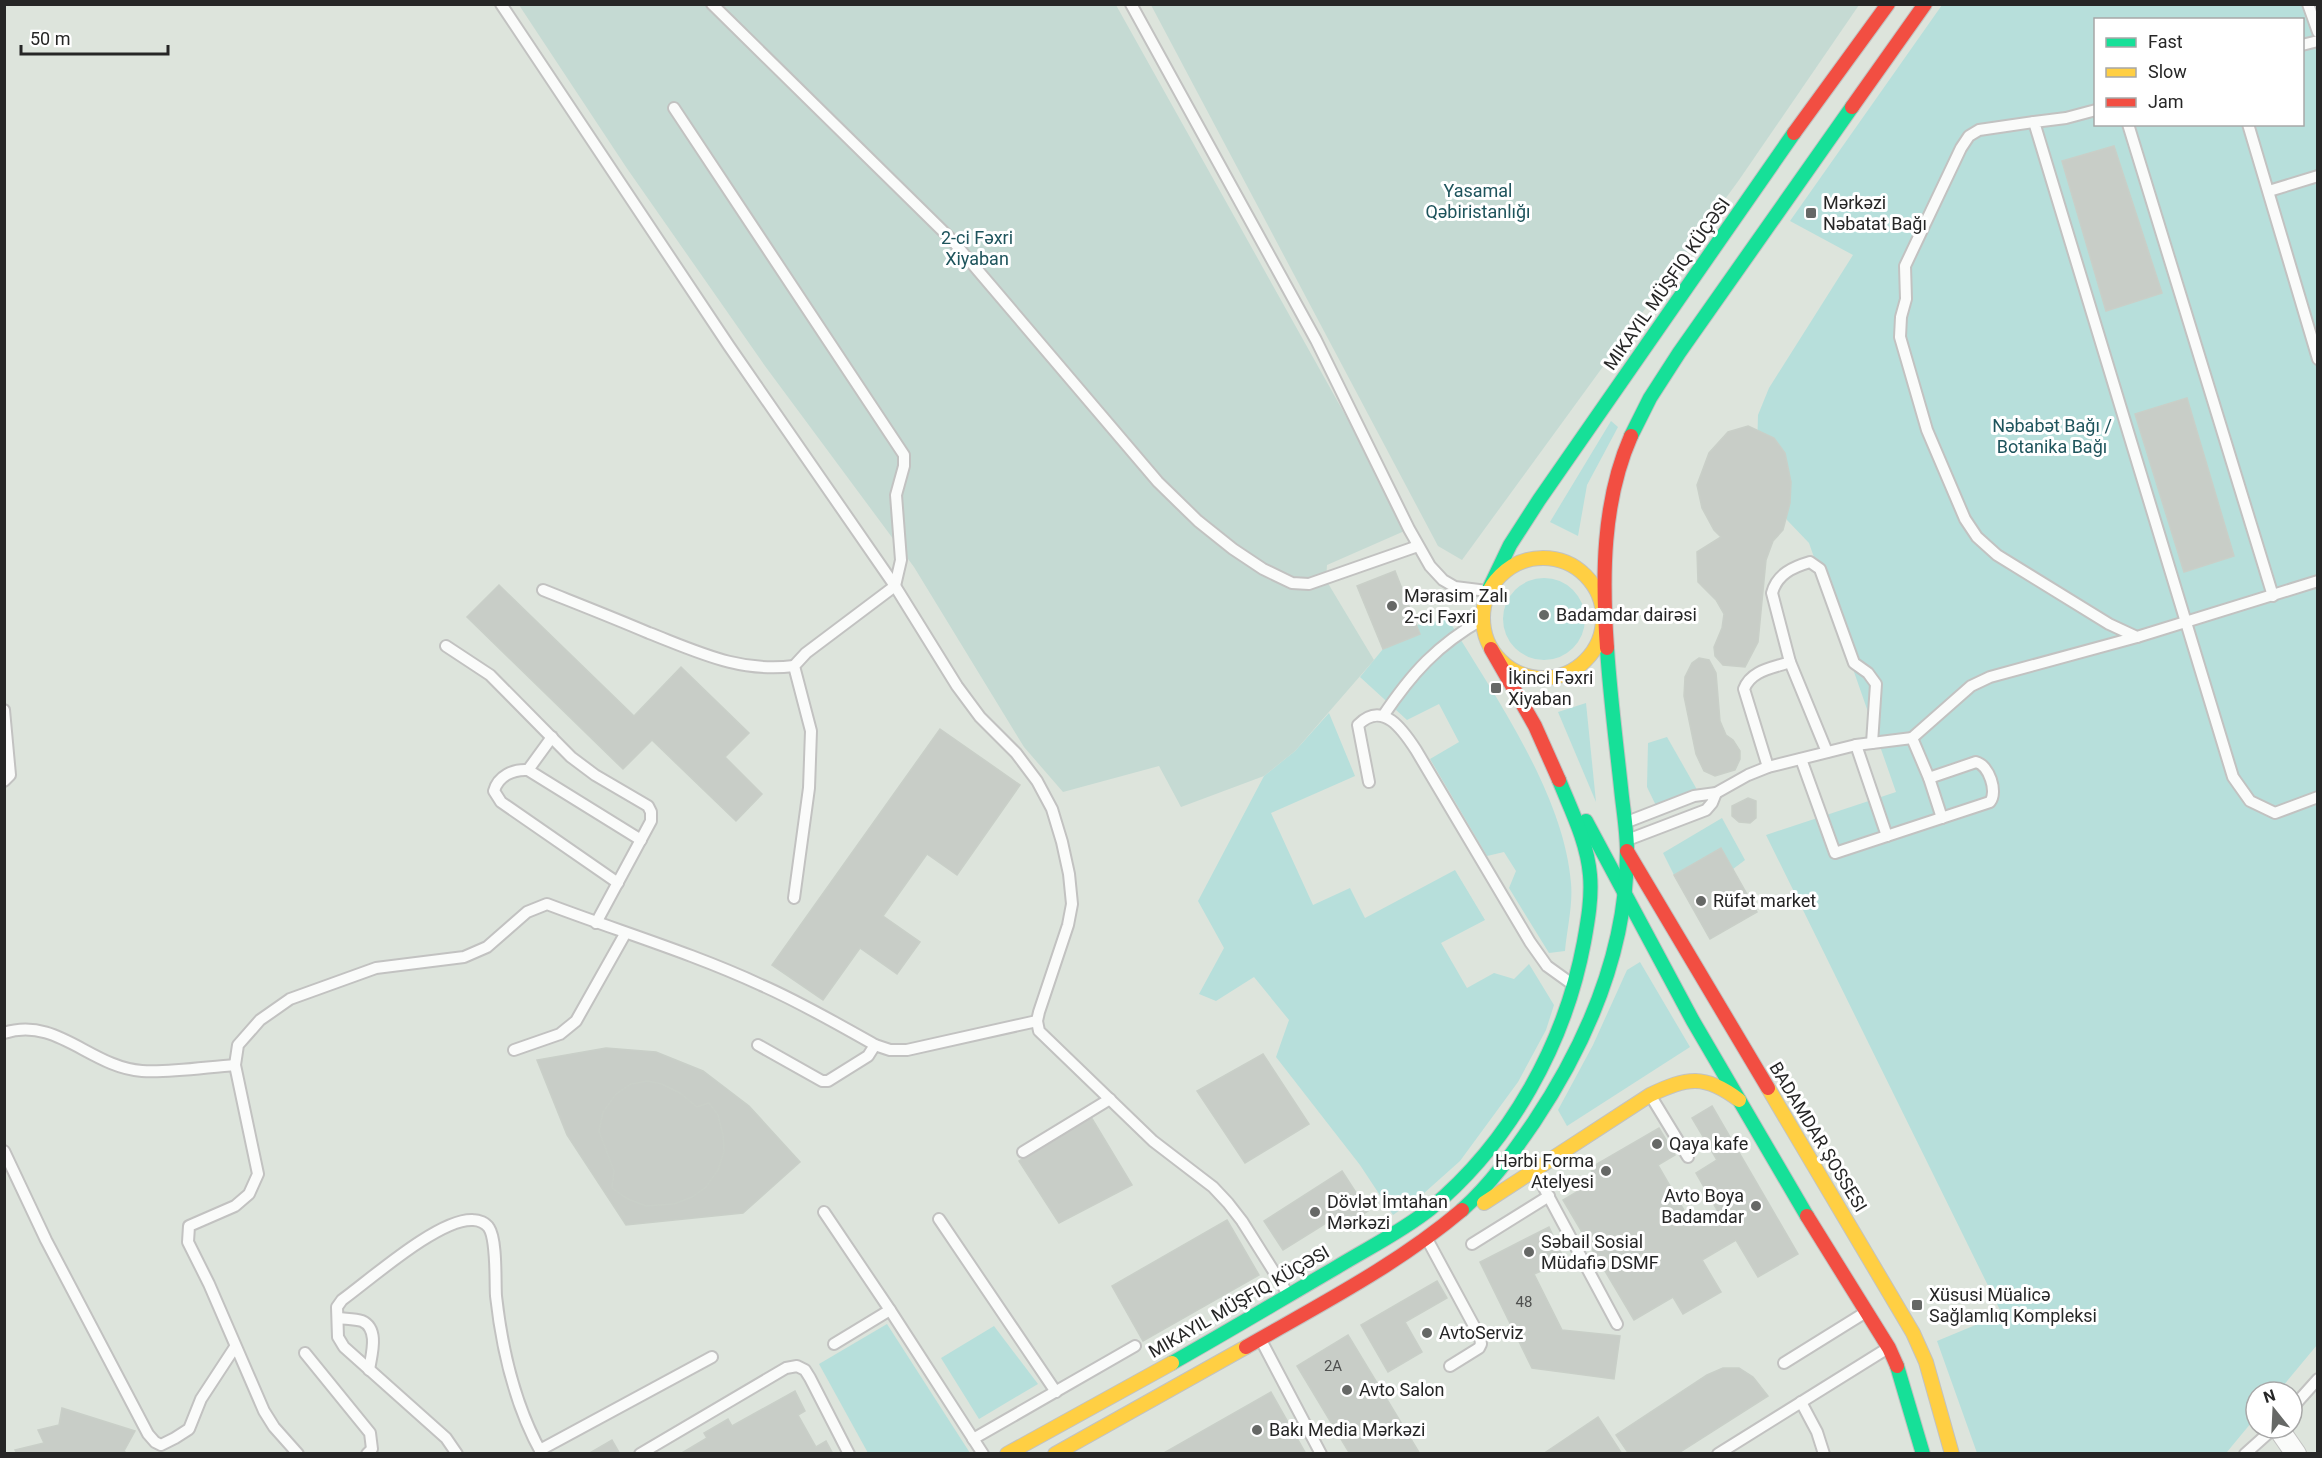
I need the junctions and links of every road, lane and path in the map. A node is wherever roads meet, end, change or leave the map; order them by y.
1 (501, 4) edge
2 (712, 4) edge
3 (1131, 4) edge
4 (1888, 4) edge
5 (1925, 4) edge
6 (2308, 4) edge
7 (2318, 32) edge
8 (674, 108) dead end
9 (2094, 111) edge
10 (2034, 122) junction
11 (2129, 126) edge
12 (2249, 126) edge
13 (2318, 176) edge
14 (2269, 191) junction
15 (2318, 359) edge
16 (1418, 546) junction
17 (2318, 581) edge
18 (895, 586) junction
19 (543, 590) dead end
20 (1488, 591) junction
21 (2273, 596) junction
22 (1604, 615) junction
23 (1483, 619) junction
24 (2187, 622) junction
25 (2137, 637) junction
26 (446, 646) dead end
27 (1491, 649) junction
28 (1790, 662) junction
29 (794, 666) junction
30 (4, 710) edge
31 (1383, 716) junction
32 (1540, 735) junction
33 (552, 737) junction
34 (1912, 738) junction
35 (1872, 743) junction
36 (1856, 745) junction
37 (1827, 752) junction
38 (1801, 759) junction
39 (1768, 767) junction
40 (528, 770) junction
41 (1929, 778) junction
42 (4, 781) edge
43 (1369, 782) dead end
44 (1716, 793) junction
45 (2318, 796) edge
46 (1942, 818) junction
47 (1624, 823) junction
48 (1887, 836) junction
49 (641, 840) junction
50 (1627, 846) junction
51 (618, 883) junction
52 (794, 898) dead end
53 (1625, 898) junction
54 (596, 923) junction
55 (625, 934) junction
56 (1575, 986) junction
57 (1037, 1021) junction
58 (4, 1033) edge
59 (758, 1045) dead end
60 (875, 1045) junction
61 (513, 1050) dead end
62 (235, 1065) junction
63 (1650, 1095) junction
64 (1110, 1099) junction
65 (1739, 1100) junction
66 (4, 1151) edge
67 (1023, 1152) dead end
68 (1688, 1157) dead end
69 (1535, 1170) junction
70 (1549, 1196) junction
71 (824, 1212) dead end
72 (939, 1219) dead end
73 (1427, 1238) junction
74 (1472, 1244) dead end
75 (1289, 1296) junction
76 (890, 1310) junction
77 (1866, 1312) junction
78 (338, 1318) junction
79 (1617, 1324) dead end
80 (1261, 1339) junction
81 (1901, 1340) junction
82 (834, 1344) dead end
83 (1135, 1346) dead end
84 (235, 1347) junction
85 (305, 1353) dead end
86 (712, 1357) dead end
87 (1784, 1363) dead end
88 (1450, 1366) dead end
89 (369, 1370) junction
90 (2318, 1379) edge
91 (1056, 1392) junction
92 (2304, 1395) edge
93 (1801, 1402) junction
94 (973, 1439) junction
95 (2262, 1440) edge
96 (2285, 1440) edge
97 (541, 1452) edge
98 (1057, 1453) edge
99 (298, 1454) edge
100 (367, 1454) edge
101 (457, 1454) edge
102 (640, 1454) edge
103 (849, 1454) edge
104 (982, 1454) edge
105 (1007, 1454) edge
106 (1321, 1454) edge
107 (1718, 1454) edge
108 (1824, 1454) edge
109 (1923, 1454) edge
110 (1953, 1454) edge
111 (2245, 1454) edge
112 (2296, 1454) edge

1 - 18 lane
2 - 16 lane
3 - 16 lane
4 - 20 main road
5 - 22 main road
6 - 7 lane
8 - 18 lane
9 - 10 lane
10 - 24 lane
10 - 25 lane
11 - 21 lane
12 - 14 lane
13 - 14 lane
14 - 15 lane
16 - 20 lane
17 - 21 lane
18 - 29 lane
18 - 57 lane
19 - 29 lane
20 - 22 main road
20 - 23 main road
21 - 24 lane
22 - 27 main road
22 - 47 main road
23 - 27 main road
23 - 31 lane
24 - 25 lane
24 - 45 lane
25 - 34 lane
26 - 33 lane
27 - 32 main road
28 - 35 lane
28 - 37 lane
28 - 39 lane
29 - 52 lane
30 - 42 lane
31 - 43 lane
31 - 56 lane
32 - 53 main road, BADAMDAR ŞOSSESI
32 - 56 main road
33 - 40 lane
33 - 49 lane
34 - 35 lane
34 - 41 lane
35 - 36 lane
36 - 37 lane
36 - 48 lane
37 - 38 lane
38 - 39 lane
38 - 48 lane
39 - 44 lane
40 - 49 lane
40 - 51 lane
41 - 46 lane
41 - 46 lane
44 - 47 lane
44 - 50 lane
46 - 48 lane
47 - 50 main road
49 - 51 lane
50 - 53 main road
50 - 81 main road, BADAMDAR ŞOSSESI
51 - 54 lane
53 - 65 main road, BADAMDAR ŞOSSESI
53 - 73 main road
54 - 55 lane
54 - 62 lane
55 - 60 lane
55 - 61 lane
56 - 75 main road
57 - 60 lane
57 - 64 lane
58 - 62 lane
59 - 60 lane
62 - 84 lane
63 - 65 main road
63 - 68 lane
63 - 69 main road
64 - 67 lane
64 - 75 lane
65 - 77 main road, BADAMDAR ŞOSSESI
66 - 84 lane
69 - 70 lane
69 - 73 main road
70 - 74 lane
70 - 79 lane
71 - 76 lane
72 - 91 lane
73 - 80 main road
73 - 88 lane
75 - 105 main road
76 - 82 lane
76 - 94 lane
77 - 81 main road, BADAMDAR ŞOSSESI
77 - 87 lane
78 - 89 lane
78 - 89 lane
78 - 97 lane
80 - 98 main road
80 - 106 lane
81 - 93 lane
81 - 109 main road, BADAMDAR ŞOSSESI
81 - 110 main road, BADAMDAR ŞOSSESI
83 - 91 lane
84 - 99 lane
85 - 100 lane
86 - 97 lane
89 - 101 lane
90 - 92 lane
91 - 94 lane
93 - 107 lane
93 - 108 lane
94 - 104 lane
95 - 111 lane
96 - 112 street
102 - 103 lane

